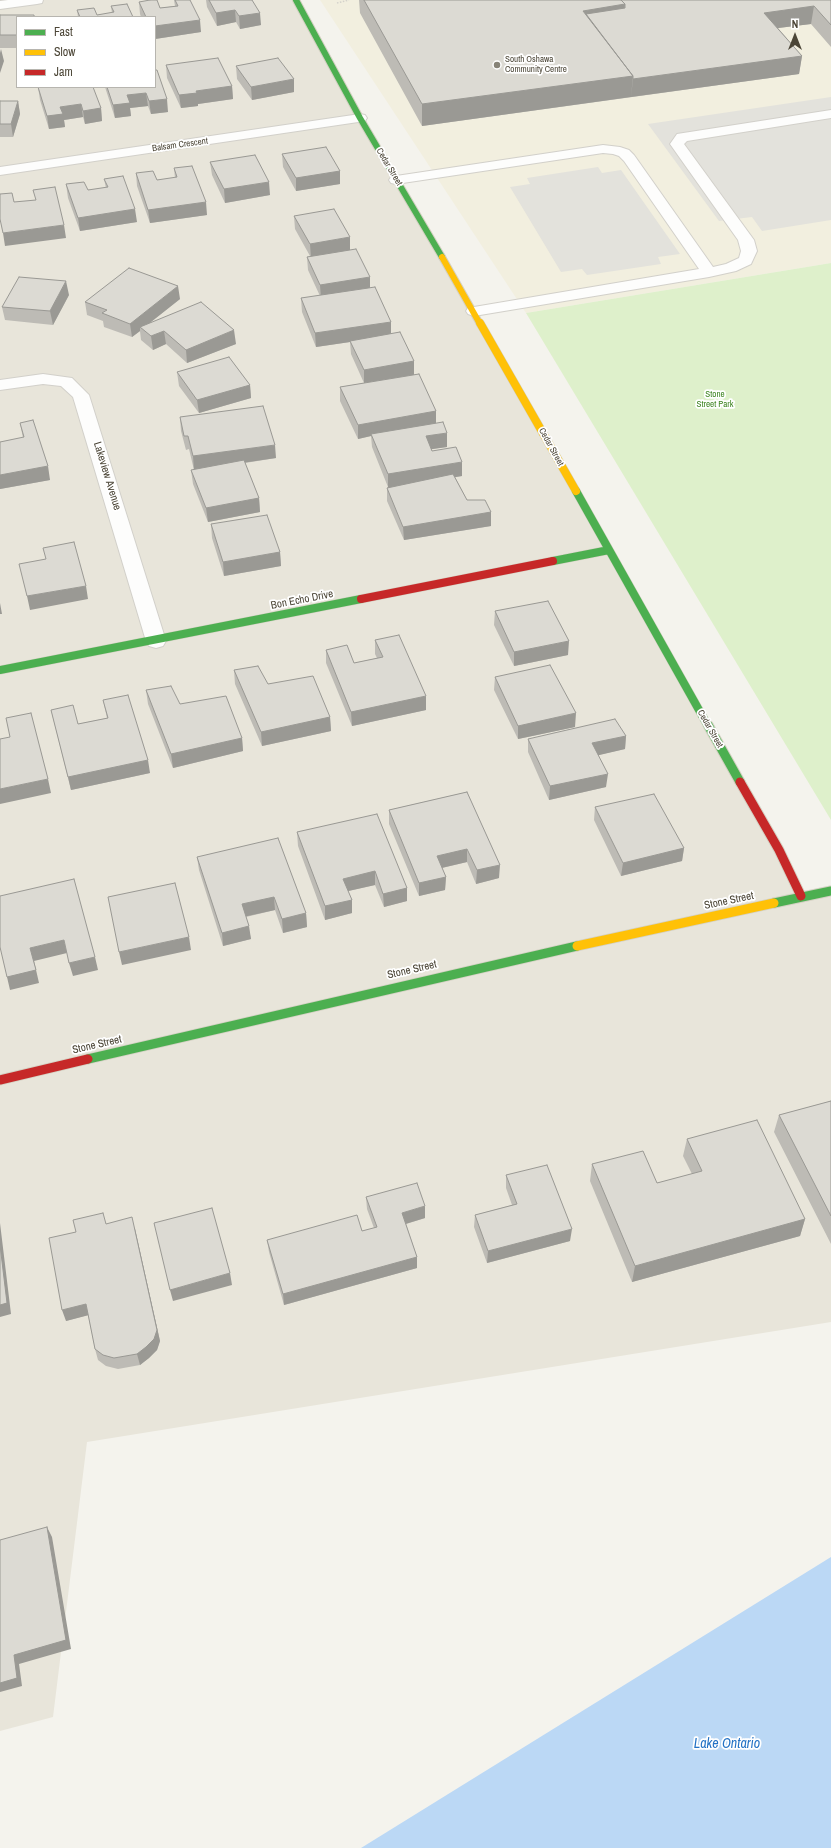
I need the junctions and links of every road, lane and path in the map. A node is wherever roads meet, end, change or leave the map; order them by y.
1 (37, 0) edge
2 (296, 0) edge
3 (349, 0) edge
4 (337, 3) dead end
5 (0, 5) edge
6 (831, 114) edge
7 (360, 118) junction
8 (0, 171) edge
9 (396, 180) junction
10 (709, 272) junction
11 (474, 311) junction
12 (0, 385) edge
13 (609, 550) junction
14 (156, 641) junction
15 (0, 670) edge
16 (831, 891) edge
17 (801, 896) junction
18 (0, 1080) edge

1 - 5 street
2 - 7 street, Cedar Street
3 - 4 path
6 - 10 street
7 - 8 street, Balsam Crescent
7 - 9 street, Cedar Street
9 - 10 street
9 - 11 street, Cedar Street
10 - 11 street
11 - 13 street, Cedar Street
12 - 14 street, Lakeview Avenue
13 - 14 street, Bon Echo Drive
13 - 17 street, Cedar Street
14 - 15 street, Bon Echo Drive
16 - 17 street, Stone Street
17 - 18 street, Stone Street

